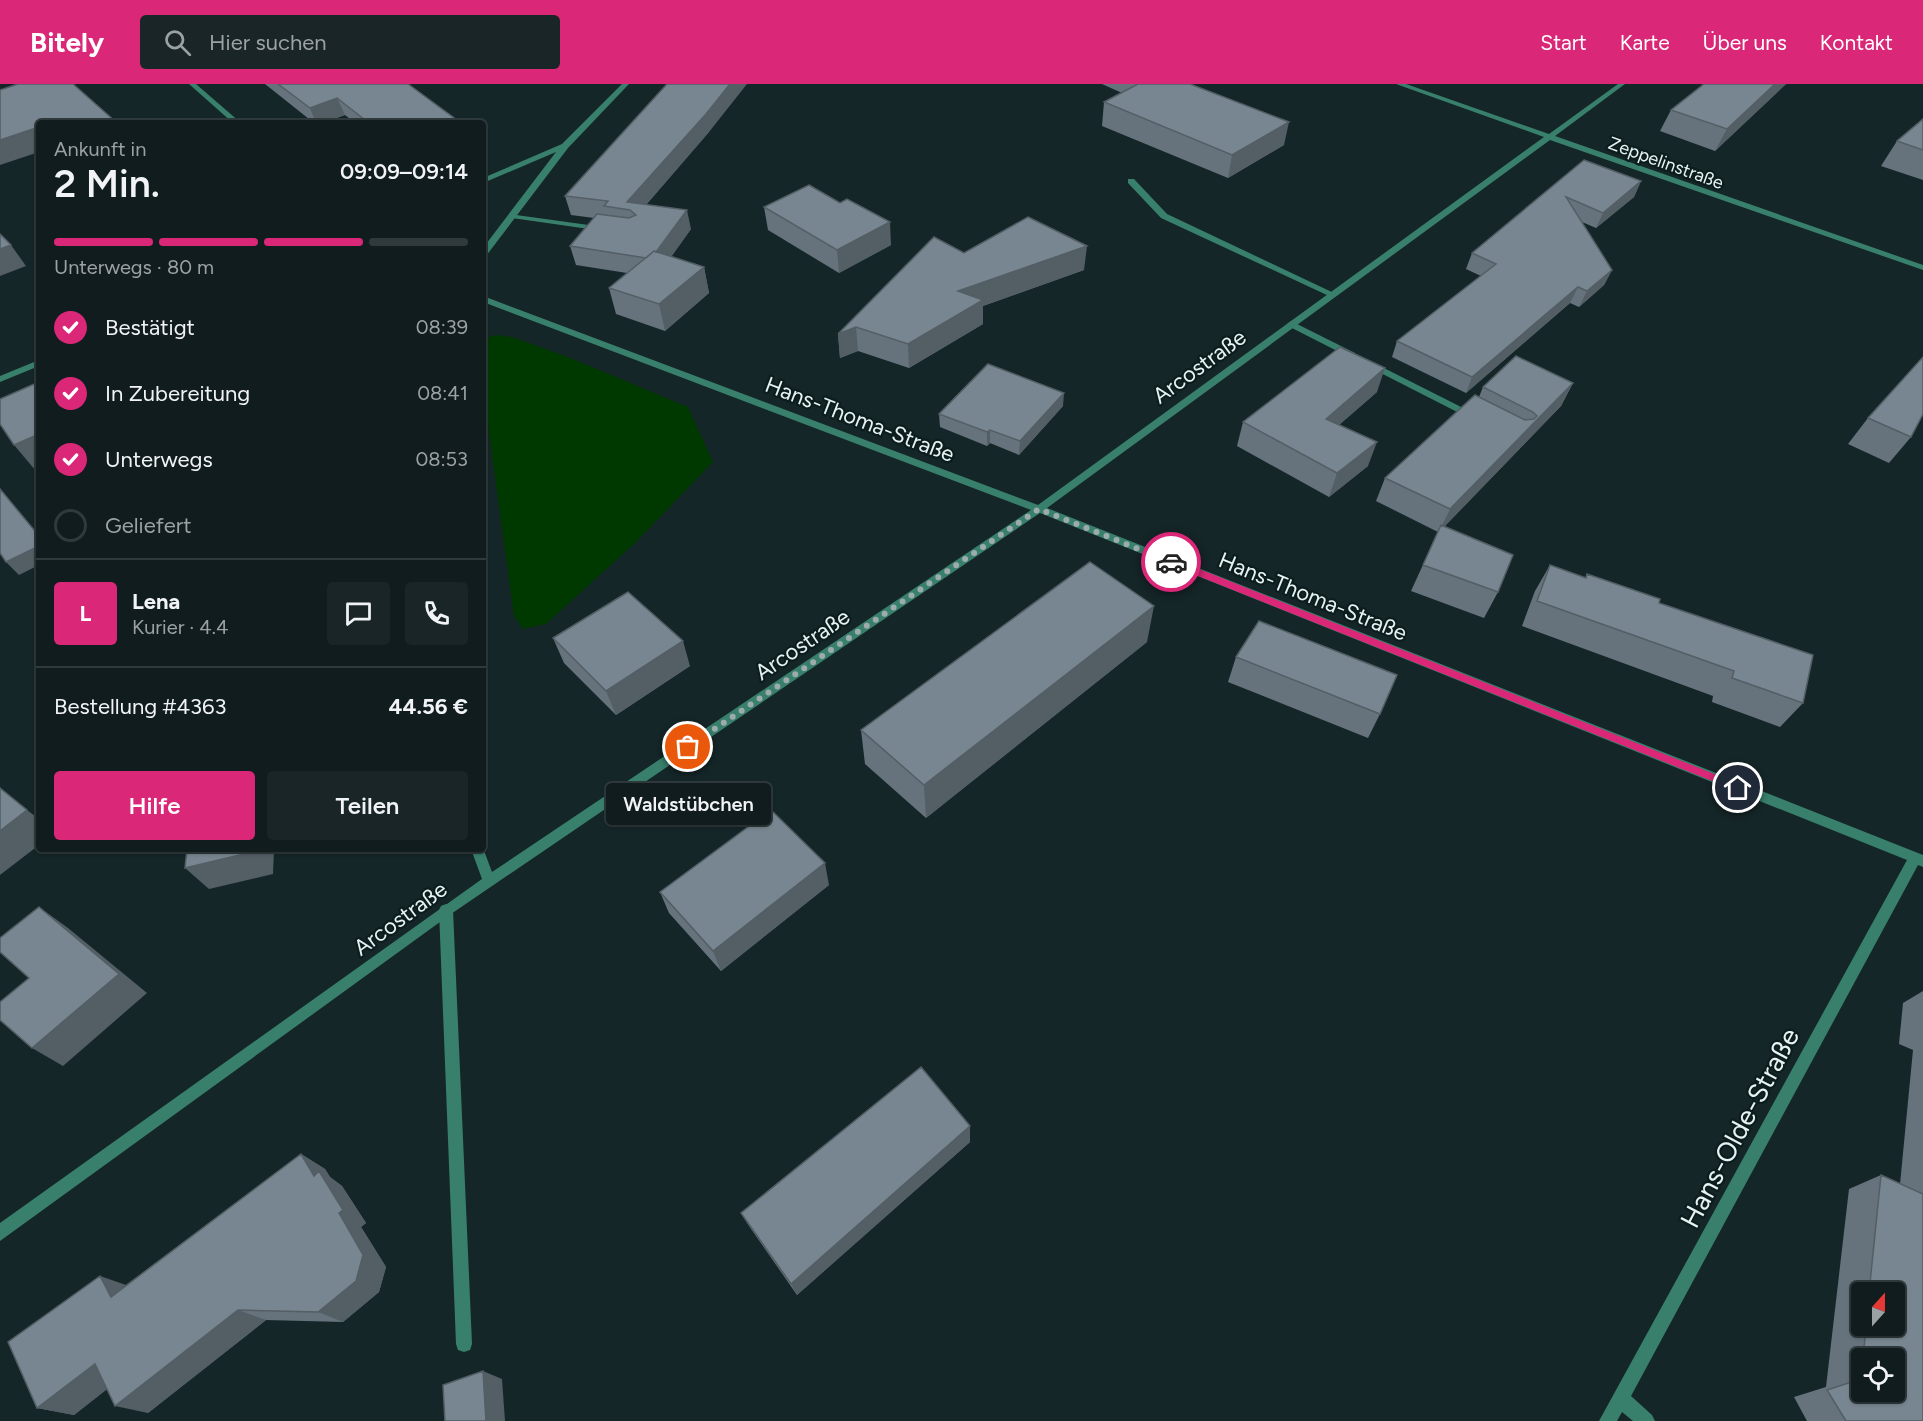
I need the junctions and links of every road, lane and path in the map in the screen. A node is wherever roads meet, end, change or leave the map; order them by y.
1 (192, 84) edge
2 (626, 84) edge
3 (1399, 84) edge
4 (1622, 84) edge
5 (234, 120) edge
6 (1547, 136) junction
7 (565, 146) junction
8 (486, 180) edge
9 (1131, 181) dead end
10 (512, 216) junction
11 (611, 230) edge
12 (486, 250) edge
13 (1923, 268) edge
14 (1332, 294) junction
15 (486, 300) edge
16 (1291, 324) junction
17 (36, 364) edge
18 (0, 379) edge
19 (1477, 419) edge
20 (1039, 509) junction
21 (478, 852) edge
22 (1919, 859) edge
23 (489, 881) junction
24 (446, 910) junction
25 (0, 1233) edge
26 (464, 1344) dead end
27 (1622, 1400) junction
28 (1608, 1421) edge
29 (1647, 1421) edge

1 - 5 street
2 - 7 street
3 - 6 street, Zeppelinstraße
4 - 6 street, Arcostraße
6 - 13 street, Zeppelinstraße
6 - 14 street, Arcostraße
7 - 8 street
7 - 10 street
9 - 14 street
10 - 11 street
10 - 12 street
14 - 16 street, Arcostraße
15 - 20 street, Hans-Thoma-Straße
16 - 19 street
16 - 20 street, Arcostraße
17 - 18 street
20 - 22 street, Hans-Thoma-Straße
20 - 23 street, Arcostraße
21 - 23 street
22 - 27 street, Hans-Olde-Straße
23 - 24 street, Arcostraße
24 - 25 street, Arcostraße
24 - 26 street
27 - 28 street, Hans-Olde-Straße
27 - 29 street

